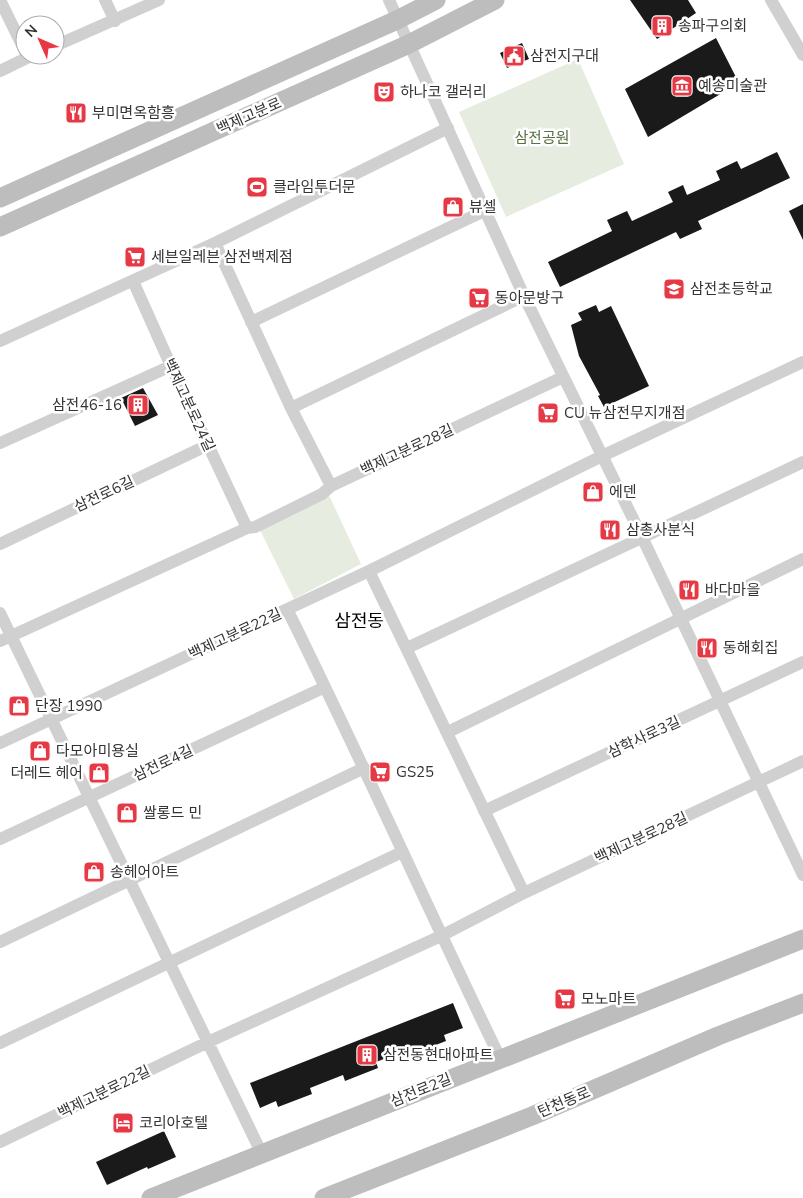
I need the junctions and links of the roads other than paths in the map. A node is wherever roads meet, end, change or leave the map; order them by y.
1 (0, 0) edge
2 (105, 0) edge
3 (159, 0) edge
4 (389, 0) edge
5 (436, 0) edge
6 (495, 0) edge
7 (771, 0) edge
8 (397, 20) junction
9 (115, 21) junction
10 (15, 29) edge
11 (65, 42) edge
12 (409, 44) junction
13 (803, 55) edge
14 (15, 62) edge
15 (0, 71) edge
16 (448, 128) junction
17 (0, 198) edge
18 (484, 210) junction
19 (0, 227) edge
20 (215, 244) junction
21 (133, 281) junction
22 (524, 296) junction
23 (251, 322) junction
24 (0, 341) edge
25 (803, 362) edge
26 (170, 366) junction
27 (563, 377) junction
28 (291, 408) junction
29 (0, 443) edge
30 (208, 444) junction
31 (602, 456) junction
32 (803, 462) edge
33 (331, 486) junction
34 (247, 528) junction
35 (642, 538) junction
36 (0, 544) edge
37 (803, 559) edge
38 (369, 570) junction
39 (287, 610) junction
40 (0, 613) edge
41 (680, 620) junction
42 (5, 639) edge
43 (407, 648) junction
44 (803, 662) edge
45 (325, 687) junction
46 (719, 702) junction
47 (50, 720) junction
48 (448, 732) junction
49 (0, 743) edge
50 (803, 762) edge
51 (364, 768) junction
52 (759, 782) junction
53 (88, 798) junction
54 (484, 811) junction
55 (0, 839) edge
56 (798, 850) edge
57 (402, 852) junction
58 (803, 876) edge
59 (128, 879) junction
60 (524, 894) junction
61 (441, 936) junction
62 (803, 939) edge
63 (0, 942) edge
64 (169, 962) junction
65 (803, 1002) edge
66 (208, 1042) junction
67 (0, 1043) edge
68 (500, 1058) junction
69 (0, 1142) edge
70 (262, 1154) junction
71 (151, 1198) edge
72 (324, 1198) edge

1 - 10 street
2 - 9 street
3 - 9 street
4 - 8 street
5 - 8 street, 백제고분로
6 - 12 street, 백제고분로
7 - 13 street
8 - 12 street
8 - 17 street, 백제고분로
9 - 11 street
12 - 16 street
12 - 19 street, 백제고분로
14 - 15 street
16 - 18 street
16 - 20 street
18 - 22 street
18 - 23 street
20 - 21 street
20 - 23 street
21 - 24 street
21 - 26 street, 백제고분로24길
22 - 27 street
22 - 28 street
23 - 28 street
25 - 31 street
26 - 29 street
26 - 30 street, 백제고분로24길
27 - 31 street
27 - 33 street, 백제고분로28길
28 - 33 street
30 - 34 street, 백제고분로24길
30 - 36 street, 삼전로6길
31 - 35 street
31 - 38 street
32 - 35 street
33 - 34 street
34 - 42 street
35 - 41 street
35 - 43 street
37 - 41 street
38 - 39 street
38 - 43 street
39 - 45 street, 백제고분로22길
39 - 47 street, 백제고분로22길
40 - 42 street
41 - 46 street
41 - 48 street
42 - 47 street
43 - 48 street
44 - 46 street, 삼학사로3길
45 - 51 street, 백제고분로22길
45 - 53 street, 삼전로4길
46 - 52 street
46 - 54 street, 삼학사로3길
47 - 49 street, 백제고분로22길
47 - 53 street
48 - 54 street
50 - 52 street, 백제고분로28길
51 - 57 street, 백제고분로22길
51 - 59 street
52 - 56 street
52 - 60 street, 백제고분로28길
53 - 55 street, 삼전로4길
53 - 59 street
54 - 60 street
56 - 58 street
57 - 61 street, 백제고분로22길
57 - 64 street
59 - 63 street
59 - 64 street
60 - 61 street, 백제고분로28길
61 - 66 street, 백제고분로22길
61 - 68 street, 백제고분로22길
62 - 68 street, 삼전로2길
64 - 66 street
64 - 67 street
65 - 72 street, 탄천동로
66 - 69 street, 백제고분로22길
66 - 70 street
68 - 70 street, 삼전로2길
70 - 71 street, 삼전로2길

